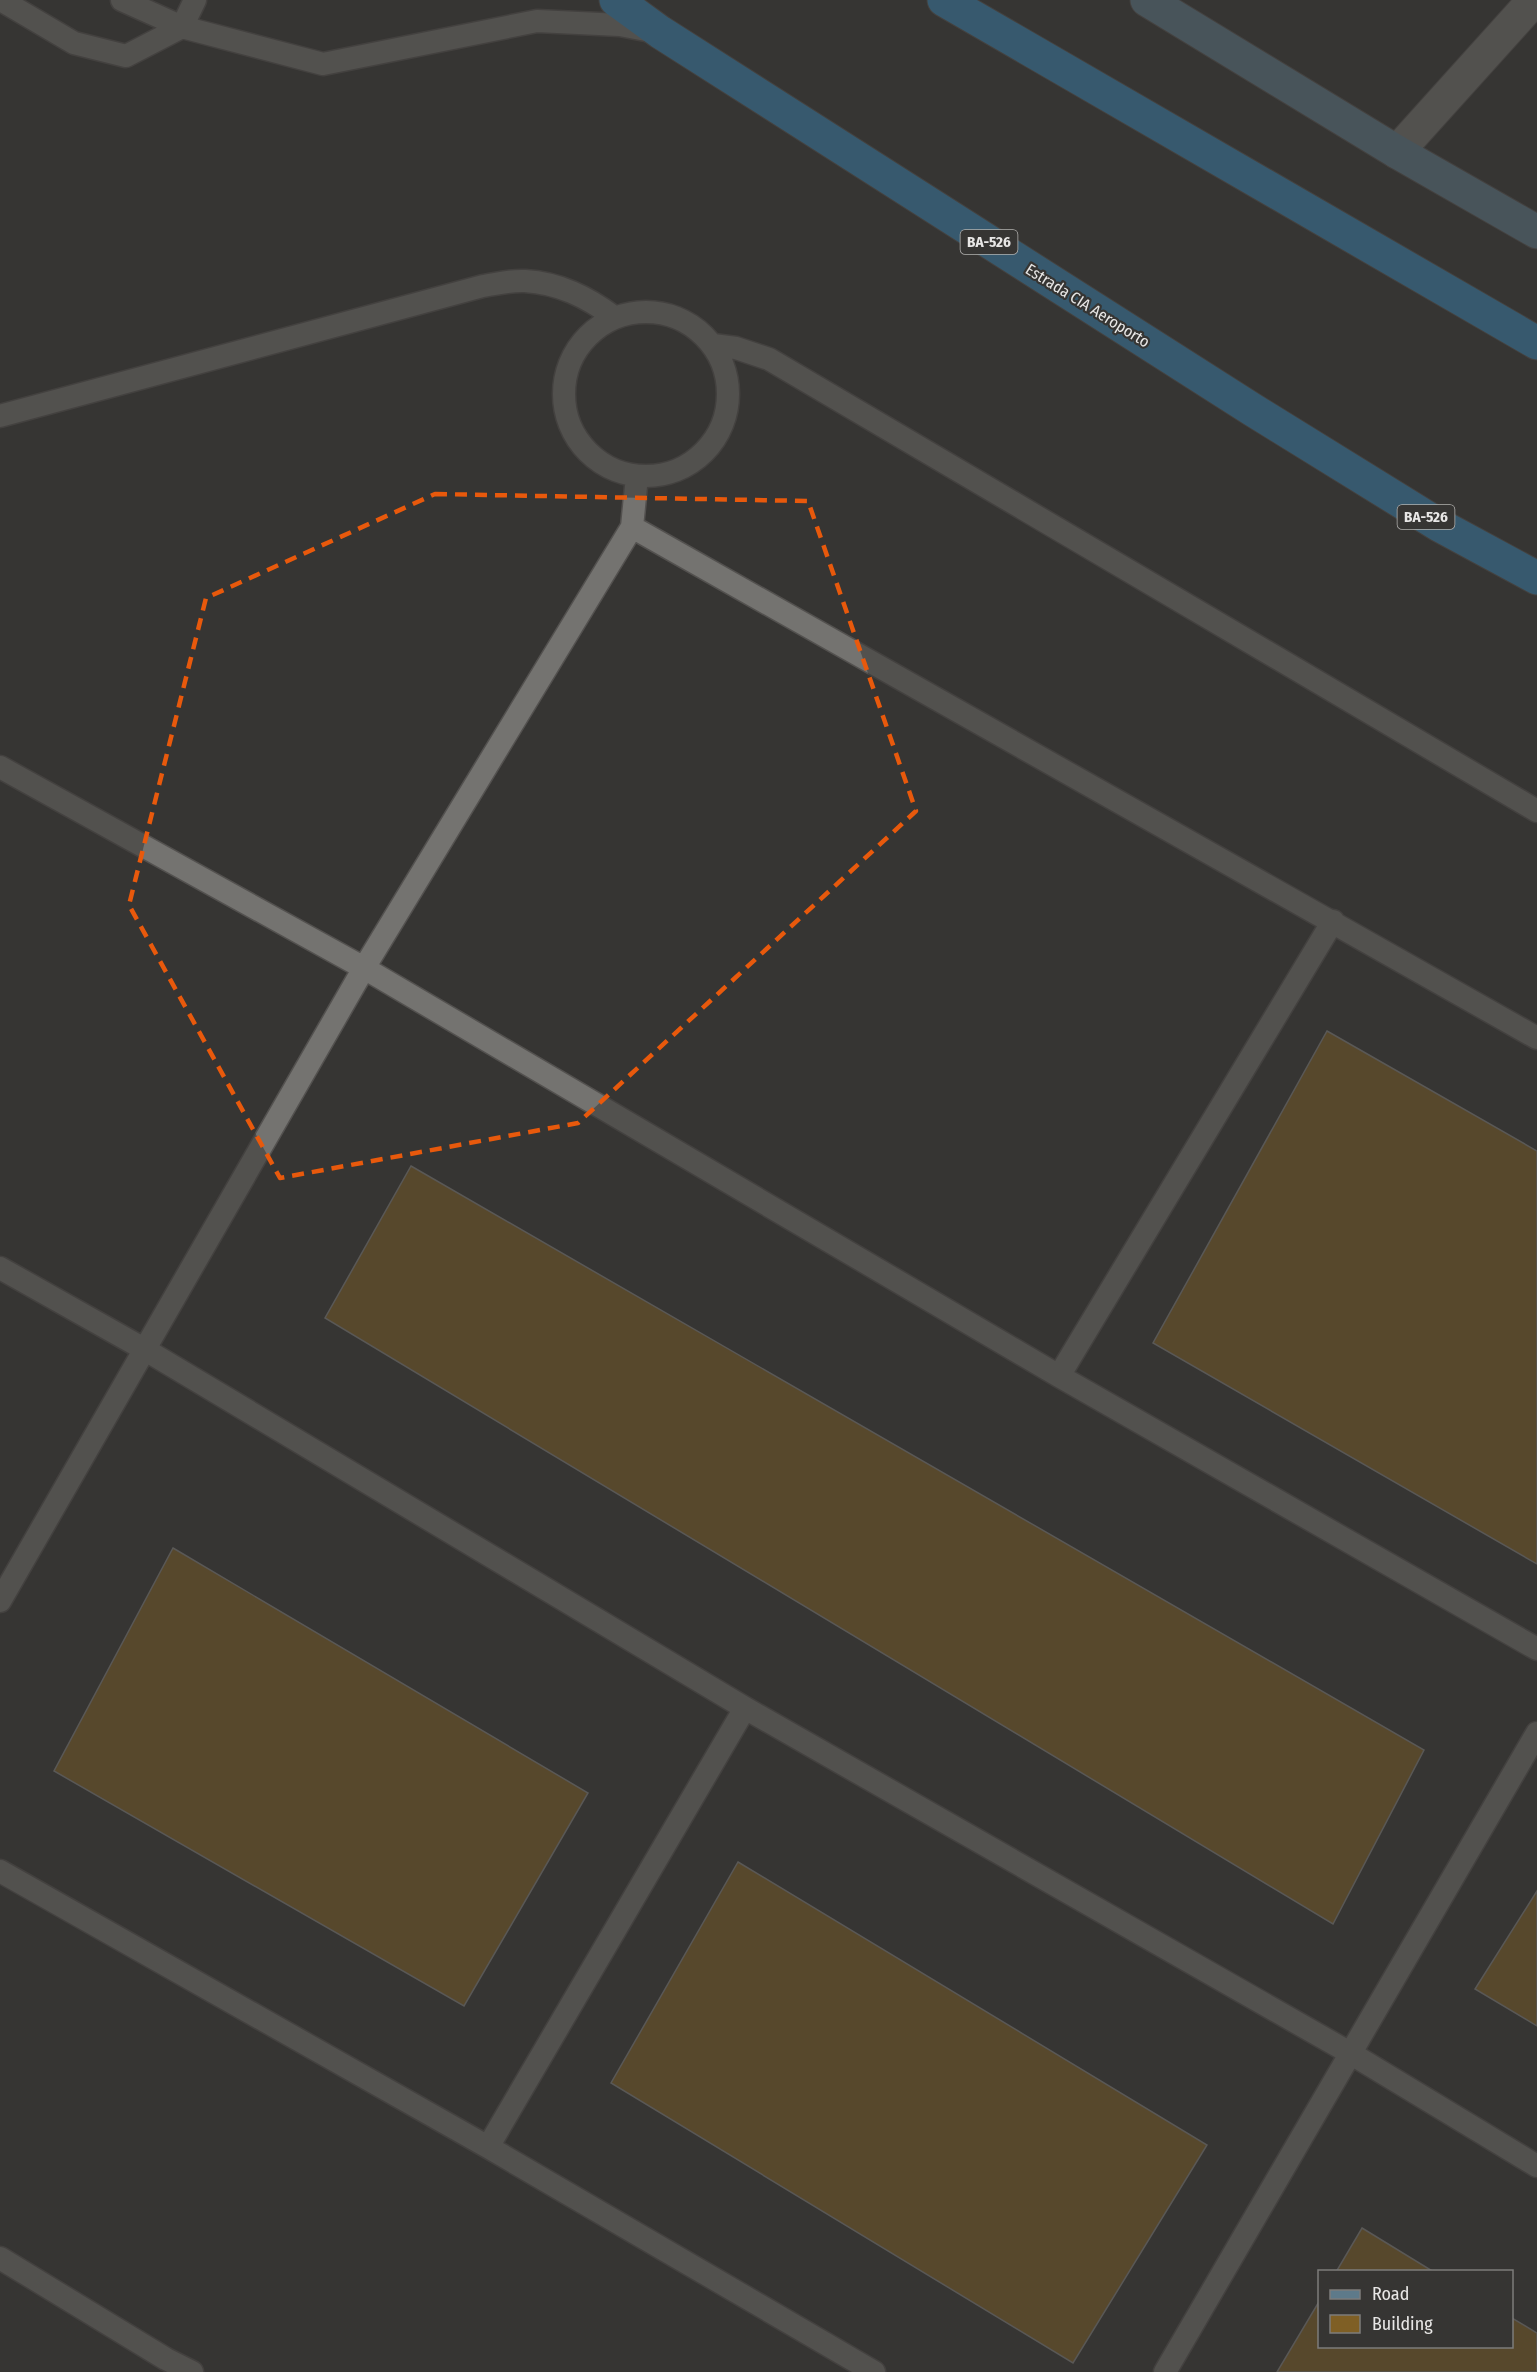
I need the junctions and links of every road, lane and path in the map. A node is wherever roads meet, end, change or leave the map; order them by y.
1 (1, 0) edge
2 (122, 0) edge
3 (195, 0) edge
4 (616, 0) edge
5 (944, 0) edge
6 (1147, 0) edge
7 (1523, 4) edge
8 (182, 27) junction
9 (660, 32) junction
10 (1397, 152) junction
11 (1537, 232) edge
12 (614, 317) junction
13 (1537, 343) edge
14 (713, 345) junction
15 (0, 416) edge
16 (637, 476) junction
17 (632, 527) junction
18 (1537, 578) edge
19 (0, 767) edge
20 (1537, 810) edge
21 (1333, 921) junction
22 (364, 968) junction
23 (1537, 1038) edge
24 (0, 1268) edge
25 (144, 1349) junction
26 (1059, 1376) junction
27 (0, 1601) edge
28 (1537, 1649) edge
29 (745, 1708) junction
30 (1537, 1733) edge
31 (0, 1871) edge
32 (1350, 2053) junction
33 (488, 2147) junction
34 (1537, 2166) edge
35 (0, 2258) edge
36 (192, 2372) edge
37 (874, 2372) edge
38 (1165, 2372) edge

1 - 8 lane
2 - 8 lane
3 - 8 lane
4 - 9 highway, Estrada CIA Aeroporto / BA-526
5 - 13 highway
6 - 10 main road
7 - 10 street
8 - 9 lane
9 - 18 highway, Estrada CIA Aeroporto / BA-526
10 - 11 main road
12 - 14 lane
12 - 15 lane
12 - 16 lane
14 - 16 lane
14 - 20 lane
16 - 17 lane
17 - 21 lane
17 - 22 lane
19 - 22 lane
21 - 23 lane
21 - 26 lane
22 - 25 lane
22 - 26 lane
24 - 25 lane
25 - 27 lane
25 - 29 lane
26 - 28 lane
29 - 32 lane
29 - 33 lane
30 - 32 lane
31 - 33 lane
32 - 34 lane
32 - 38 lane
33 - 37 lane
35 - 36 lane

